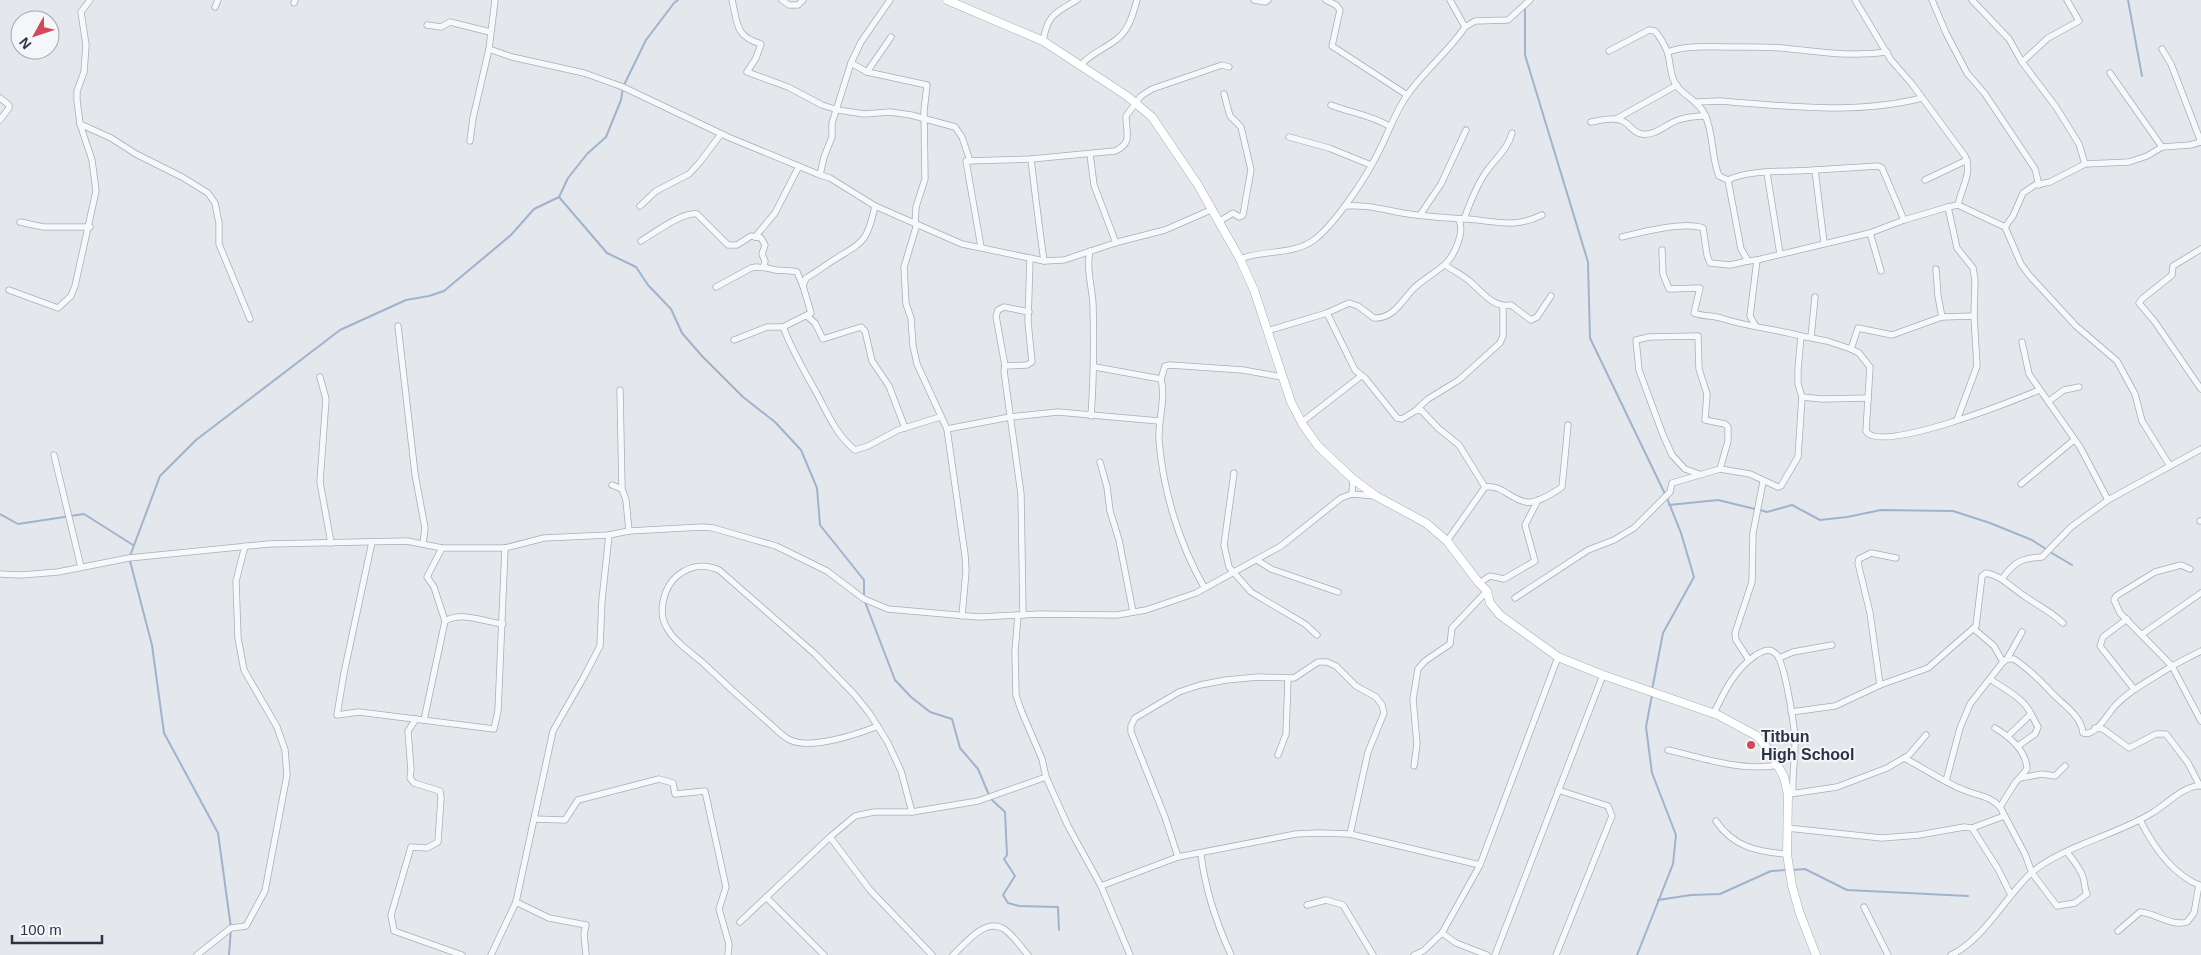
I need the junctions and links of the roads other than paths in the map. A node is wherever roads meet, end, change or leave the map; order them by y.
1 (90, 0) edge
2 (218, 0) edge
3 (495, 0) edge
4 (732, 0) edge
5 (782, 0) edge
6 (803, 0) edge
7 (890, 0) edge
8 (947, 0) edge
9 (1077, 0) edge
10 (1137, 0) edge
11 (1254, 0) edge
12 (1268, 0) edge
13 (1326, 0) edge
14 (1450, 0) edge
15 (1530, 0) edge
16 (1855, 0) edge
17 (1932, 0) edge
18 (1972, 0) edge
19 (2067, 0) edge
20 (214, 7) dead end
21 (427, 26) dead end
22 (1465, 27) junction
23 (490, 32) junction
24 (890, 36) dead end
25 (1043, 41) junction
26 (489, 49) junction
27 (2162, 49) dead end
28 (1609, 51) dead end
29 (1668, 52) junction
30 (1887, 52) junction
31 (2022, 62) junction
32 (851, 63) junction
33 (1081, 65) junction
34 (1229, 67) dead end
35 (867, 72) junction
36 (2110, 73) dead end
37 (1676, 85) junction
38 (1224, 94) dead end
39 (1407, 95) junction
40 (0, 98) edge
41 (1922, 98) junction
42 (1697, 102) junction
43 (1136, 103) junction
44 (1331, 105) dead end
45 (838, 110) junction
46 (1706, 116) junction
47 (924, 117) junction
48 (1616, 119) junction
49 (0, 120) edge
50 (1591, 122) dead end
51 (80, 124) junction
52 (1390, 126) junction
53 (1466, 130) dead end
54 (1512, 133) dead end
55 (721, 134) junction
56 (1289, 137) dead end
57 (470, 141) dead end
58 (2201, 142) edge
59 (2162, 147) junction
60 (1090, 154) junction
61 (1031, 159) junction
62 (1967, 160) junction
63 (970, 161) junction
64 (2085, 164) junction
65 (1371, 165) junction
66 (800, 166) junction
67 (1815, 170) junction
68 (1767, 173) junction
69 (820, 174) junction
70 (1728, 180) junction
71 (1925, 180) dead end
72 (2039, 185) junction
73 (1958, 205) junction
74 (640, 206) dead end
75 (875, 206) junction
76 (1345, 206) junction
77 (1948, 207) junction
78 (1213, 209) junction
79 (1420, 215) junction
80 (1542, 215) dead end
81 (1462, 220) junction
82 (1904, 220) junction
83 (1220, 221) junction
84 (20, 222) dead end
85 (916, 224) junction
86 (90, 227) junction
87 (2005, 227) junction
88 (1870, 233) junction
89 (755, 237) junction
90 (1622, 237) dead end
91 (641, 240) dead end
92 (1116, 243) junction
93 (1824, 243) junction
94 (981, 247) junction
95 (1662, 250) dead end
96 (2201, 250) edge
97 (1090, 251) junction
98 (1780, 254) junction
99 (1030, 258) junction
100 (1240, 259) junction
101 (1757, 260) junction
102 (1044, 261) junction
103 (1748, 261) junction
104 (1445, 265) junction
105 (769, 269) junction
106 (1936, 269) dead end
107 (1881, 271) dead end
108 (803, 286) junction
109 (716, 287) dead end
110 (9, 290) dead end
111 (1551, 296) dead end
112 (1815, 297) dead end
113 (1504, 306) junction
114 (1029, 312) junction
115 (1327, 314) junction
116 (807, 316) junction
117 (1974, 316) junction
118 (1942, 317) junction
119 (250, 319) dead end
120 (1755, 325) junction
121 (398, 326) dead end
122 (783, 327) junction
123 (1268, 331) junction
124 (1801, 336) junction
125 (1811, 337) junction
126 (734, 340) dead end
127 (2022, 342) dead end
128 (1851, 349) junction
129 (1005, 366) junction
130 (1095, 367) junction
131 (320, 376) dead end
132 (1361, 376) junction
133 (1282, 377) junction
134 (1161, 379) junction
135 (2079, 387) dead end
136 (2201, 389) edge
137 (620, 390) dead end
138 (2039, 390) junction
139 (1802, 397) junction
140 (1868, 398) junction
141 (2049, 401) junction
142 (1415, 411) junction
143 (1091, 416) junction
144 (940, 417) junction
145 (1010, 417) junction
146 (1957, 420) junction
147 (1159, 421) junction
148 (1302, 422) junction
149 (1568, 425) dead end
150 (905, 428) junction
151 (947, 429) junction
152 (2074, 440) junction
153 (2201, 449) edge
154 (54, 455) dead end
155 (1100, 462) dead end
156 (2170, 466) junction
157 (1720, 469) junction
158 (1234, 473) dead end
159 (1699, 474) junction
160 (1353, 479) junction
161 (1764, 482) junction
162 (2021, 484) dead end
163 (612, 485) dead end
164 (1485, 487) junction
165 (622, 489) junction
166 (1352, 494) junction
167 (1376, 496) junction
168 (1538, 500) junction
169 (2108, 500) junction
170 (1526, 502) junction
171 (1531, 513) junction
172 (629, 531) junction
173 (608, 535) junction
174 (1447, 541) junction
175 (372, 542) junction
176 (331, 543) junction
177 (423, 544) junction
178 (245, 546) junction
179 (442, 548) junction
180 (505, 548) junction
181 (1896, 558) dead end
182 (1257, 560) junction
183 (81, 567) junction
184 (2190, 569) dead end
185 (1232, 572) junction
186 (0, 574) edge
187 (2002, 579) junction
188 (1479, 584) junction
189 (1204, 587) junction
190 (1487, 591) junction
191 (1338, 592) dead end
192 (2201, 593) edge
193 (1516, 598) dead end
194 (1133, 612) junction
195 (1020, 615) junction
196 (962, 616) junction
197 (2127, 619) junction
198 (445, 621) junction
199 (2063, 623) dead end
200 (503, 624) junction
201 (1974, 629) junction
202 (2022, 632) dead end
203 (1317, 635) dead end
204 (2141, 635) junction
205 (1832, 645) dead end
206 (2201, 651) edge
207 (1558, 657) junction
208 (1779, 658) junction
209 (1749, 660) junction
210 (2005, 661) junction
211 (2172, 666) junction
212 (1604, 675) junction
213 (1288, 678) junction
214 (1990, 679) junction
215 (1880, 685) junction
216 (2134, 689) junction
217 (1791, 712) junction
218 (1714, 713) junction
219 (2031, 714) junction
220 (416, 719) junction
221 (424, 720) junction
222 (2201, 721) edge
223 (878, 726) junction
224 (1995, 728) dead end
225 (2095, 728) junction
226 (1926, 736) dead end
227 (2008, 736) junction
228 (2018, 746) junction
229 (1668, 750) dead end
230 (1278, 755) dead end
231 (1904, 758) junction
232 (1779, 765) junction
233 (1414, 766) dead end
234 (2065, 766) dead end
235 (1046, 777) junction
236 (2020, 778) junction
237 (1946, 781) junction
238 (2201, 786) edge
239 (1558, 790) junction
240 (1791, 794) junction
241 (2000, 806) junction
242 (912, 812) junction
243 (2004, 816) junction
244 (534, 819) junction
245 (2140, 820) junction
246 (1716, 821) dead end
247 (1787, 828) junction
248 (1972, 828) junction
249 (1350, 834) junction
250 (830, 836) junction
251 (2067, 852) junction
252 (1201, 854) junction
253 (1787, 854) junction
254 (1178, 857) junction
255 (1480, 865) junction
256 (2032, 873) junction
257 (2200, 885) edge
258 (1101, 886) junction
259 (2011, 895) junction
260 (766, 897) junction
261 (516, 902) junction
262 (1307, 905) dead end
263 (1864, 907) dead end
264 (740, 922) dead end
265 (2118, 931) dead end
266 (1442, 933) junction
267 (197, 955) edge
268 (462, 955) edge
269 (491, 955) edge
270 (586, 955) edge
271 (728, 955) edge
272 (824, 955) edge
273 (932, 955) edge
274 (953, 955) edge
275 (1028, 955) edge
276 (1130, 955) edge
277 (1231, 955) edge
278 (1372, 955) edge
279 (1414, 955) edge
280 (1487, 955) edge
281 (1494, 955) edge
282 (1556, 955) edge
283 (1816, 955) edge
284 (1888, 955) edge
285 (1951, 955) edge

1 - 51 street
2 - 20 street
3 - 23 street
4 - 45 street
5 - 6 street
7 - 32 street
8 - 25 street
9 - 25 street
10 - 33 street
11 - 12 street
13 - 39 street
14 - 22 street
15 - 22 street
16 - 30 street
17 - 72 street
18 - 31 street
19 - 31 street
21 - 23 street
22 - 39 street
23 - 26 street
24 - 35 street
25 - 33 street
26 - 55 street
26 - 57 street
27 - 58 street
28 - 29 street
29 - 30 street
29 - 37 street
30 - 41 street
31 - 64 street
32 - 35 street
32 - 45 street
33 - 43 street
34 - 43 street
35 - 47 street
36 - 59 street
37 - 42 street
37 - 48 street
38 - 83 street
39 - 52 street
40 - 49 street
41 - 42 street
41 - 62 street
42 - 46 street
43 - 60 street
43 - 78 street
44 - 52 street
45 - 47 street
45 - 69 street
46 - 48 street
46 - 70 street
47 - 63 street
47 - 85 street
48 - 50 street
51 - 86 street
51 - 119 street
52 - 65 street
53 - 79 street
54 - 81 street
55 - 66 street
55 - 74 street
56 - 65 street
58 - 59 street
59 - 64 street
60 - 61 street
60 - 92 street
61 - 63 street
61 - 102 street
62 - 71 street
62 - 73 street
63 - 94 street
64 - 72 street
65 - 76 street
66 - 69 street
66 - 89 street
67 - 68 street
67 - 82 street
67 - 93 street
68 - 70 street
68 - 98 street
69 - 75 street
70 - 103 street
72 - 87 street
73 - 77 street
73 - 87 street
75 - 85 street
75 - 108 street
76 - 79 street
76 - 100 street
77 - 82 street
77 - 117 street
78 - 83 street
78 - 92 street
79 - 81 street
80 - 81 street
81 - 104 street
82 - 88 street
83 - 100 street
84 - 86 street
85 - 94 street
85 - 144 street
86 - 110 street
87 - 156 street
88 - 93 street
88 - 107 street
89 - 91 street
89 - 105 street
90 - 103 street
92 - 97 street
93 - 98 street
94 - 99 street
95 - 120 street
96 - 136 street
97 - 102 street
97 - 130 street
98 - 101 street
99 - 102 street
99 - 114 street
100 - 123 street
101 - 103 street
101 - 120 street
104 - 113 street
104 - 115 street
105 - 108 street
105 - 109 street
106 - 118 street
108 - 116 street
111 - 113 street
112 - 125 street
113 - 142 street
114 - 129 street
114 - 129 street
115 - 123 street
115 - 132 street
116 - 122 street
116 - 150 street
117 - 118 street
117 - 146 street
118 - 128 street
120 - 124 street
121 - 177 street
122 - 126 street
122 - 150 street
123 - 133 street
124 - 125 street
124 - 139 street
125 - 128 street
127 - 138 street
128 - 140 street
129 - 145 street
130 - 134 street
130 - 143 street
131 - 176 street
132 - 142 street
132 - 148 street
133 - 134 street
133 - 148 street
134 - 147 street
135 - 141 street
137 - 165 street
138 - 141 street
138 - 146 street
139 - 140 street
139 - 161 street
140 - 146 street
141 - 152 street
142 - 164 street
143 - 145 street
143 - 147 street
144 - 150 street
144 - 151 street
145 - 151 street
145 - 195 street
147 - 189 street
148 - 160 street
149 - 168 street
151 - 196 street
152 - 162 street
152 - 169 street
153 - 156 street
154 - 183 street
155 - 194 street
156 - 169 street
157 - 159 street
157 - 159 street
157 - 161 street
158 - 185 street
159 - 193 street
160 - 166 street
160 - 167 street
161 - 209 street
163 - 165 street
164 - 170 street
164 - 174 street
165 - 172 street
166 - 167 street
166 - 182 street
167 - 174 street
168 - 170 street
168 - 171 street
169 - 187 street
170 - 171 street
171 - 188 street
172 - 173 street
172 - 196 street
173 - 180 street
173 - 244 street
174 - 188 street
175 - 176 street
175 - 177 street
175 - 220 street
176 - 178 street
177 - 179 street
178 - 183 street
178 - 267 street
179 - 180 street
179 - 198 street
180 - 200 street
181 - 215 street
182 - 185 street
182 - 191 street
183 - 186 street
184 - 197 street
185 - 189 street
185 - 203 street
187 - 199 street
187 - 201 street
188 - 190 street
189 - 194 street
190 - 207 street
190 - 233 street
192 - 204 street
194 - 195 street
195 - 196 street
195 - 235 street
197 - 204 street
197 - 216 street
198 - 200 street
198 - 221 street
200 - 221 street
201 - 210 street
201 - 215 street
202 - 210 street
204 - 211 street
205 - 208 street
206 - 211 street
207 - 212 street
207 - 255 street
208 - 209 street
208 - 217 street
209 - 218 street
210 - 214 street
210 - 225 street
211 - 216 street
211 - 222 street
212 - 218 street
212 - 239 street
213 - 230 street
213 - 249 street
213 - 254 street
214 - 219 street
214 - 237 street
215 - 217 street
216 - 225 street
217 - 240 street
218 - 232 street
219 - 227 street
219 - 228 street
220 - 221 street
220 - 268 street
223 - 223 street
223 - 242 street
224 - 227 street
225 - 238 street
226 - 231 street
227 - 228 street
228 - 236 street
229 - 232 street
231 - 237 street
231 - 240 street
232 - 240 street
234 - 236 street
235 - 242 street
235 - 258 street
236 - 241 street
237 - 241 street
238 - 245 street
239 - 281 street
239 - 282 street
240 - 247 street
241 - 243 street
242 - 250 street
243 - 248 street
243 - 256 street
244 - 261 street
244 - 271 street
245 - 251 street
245 - 257 street
246 - 253 street
247 - 248 street
247 - 253 street
248 - 259 street
249 - 252 street
249 - 255 street
250 - 260 street
250 - 273 street
251 - 256 street
251 - 256 street
252 - 254 street
252 - 277 street
253 - 283 street
254 - 258 street
255 - 266 street
256 - 259 street
257 - 265 street
258 - 276 street
259 - 285 street
260 - 264 street
260 - 272 street
261 - 269 street
261 - 270 street
262 - 278 street
263 - 284 street
266 - 279 street
266 - 280 street
274 - 275 street

